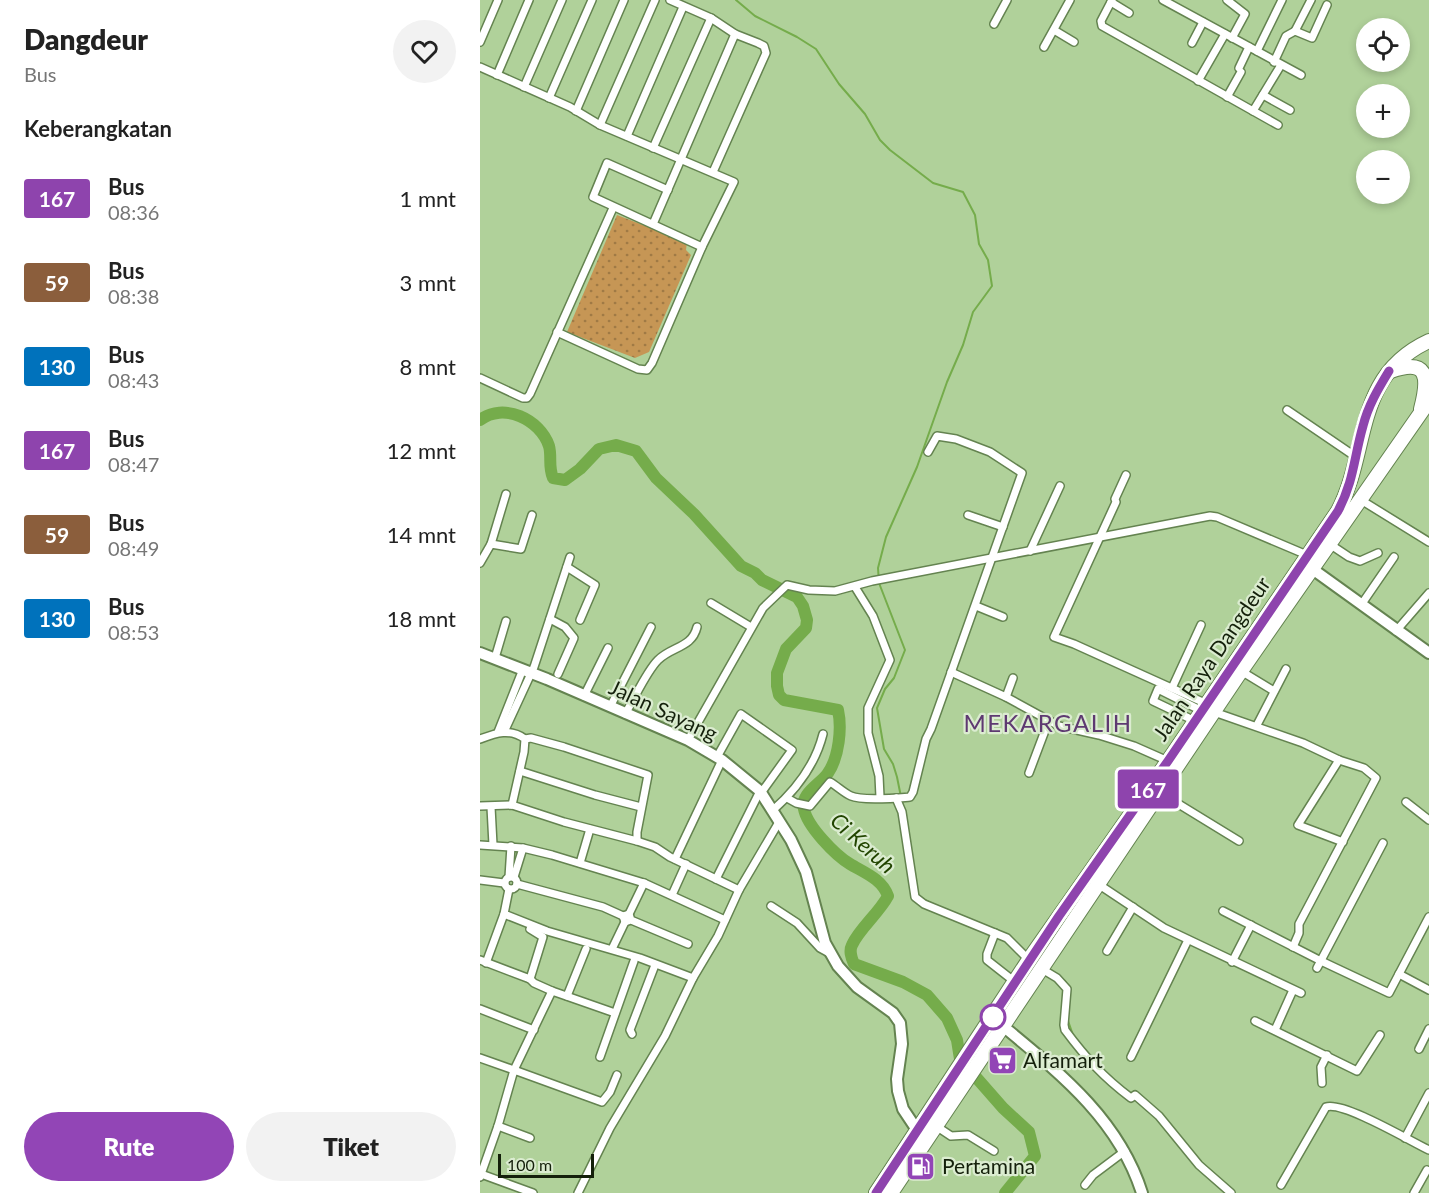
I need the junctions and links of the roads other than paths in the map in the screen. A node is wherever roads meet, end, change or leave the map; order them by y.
1 (498, 0) edge
2 (529, 0) edge
3 (562, 0) edge
4 (592, 0) edge
5 (624, 0) edge
6 (655, 0) edge
7 (670, 0) edge
8 (1007, 0) edge
9 (1070, 0) edge
10 (1101, 0) edge
11 (1163, 0) edge
12 (1227, 0) edge
13 (1282, 0) edge
14 (1311, 0) edge
15 (1111, 2) edge
16 (1327, 5) dead end
17 (683, 7) junction
18 (1130, 13) dead end
19 (711, 18) junction
20 (1203, 22) junction
21 (994, 24) dead end
22 (1054, 30) junction
23 (1295, 31) junction
24 (735, 34) junction
25 (1225, 34) junction
26 (1233, 38) junction
27 (480, 42) edge
28 (1074, 42) dead end
29 (1192, 43) dead end
30 (1044, 47) dead end
31 (1250, 47) junction
32 (1257, 51) junction
33 (1277, 63) junction
34 (480, 67) edge
35 (497, 75) junction
36 (1301, 75) dead end
37 (1198, 81) junction
38 (524, 87) junction
39 (1263, 95) junction
40 (1227, 97) junction
41 (549, 98) junction
42 (1290, 110) dead end
43 (576, 111) junction
44 (1253, 111) junction
45 (600, 125) junction
46 (1278, 125) dead end
47 (627, 136) junction
48 (653, 148) junction
49 (681, 160) junction
50 (713, 172) junction
51 (668, 190) junction
52 (613, 208) junction
53 (653, 224) junction
54 (702, 247) junction
55 (557, 332) junction
56 (1429, 342) edge
57 (1429, 353) edge
58 (1389, 371) junction
59 (480, 379) edge
60 (1429, 401) edge
61 (1287, 410) dead end
62 (1417, 421) junction
63 (928, 452) dead end
64 (1356, 457) junction
65 (1126, 475) dead end
66 (1060, 486) dead end
67 (506, 494) dead end
68 (1361, 500) junction
69 (532, 515) dead end
70 (968, 515) dead end
71 (1003, 527) junction
72 (1099, 538) junction
73 (1429, 542) edge
74 (1328, 543) junction
75 (491, 544) junction
76 (1030, 551) junction
77 (1378, 553) dead end
78 (570, 557) dead end
79 (1394, 557) dead end
80 (991, 560) junction
81 (1309, 561) junction
82 (480, 563) edge
83 (567, 567) junction
84 (855, 587) junction
85 (1429, 593) edge
86 (711, 603) dead end
87 (1361, 605) junction
88 (976, 606) junction
89 (1003, 617) dead end
90 (550, 619) junction
91 (580, 620) dead end
92 (506, 621) dead end
93 (1201, 625) dead end
94 (651, 627) dead end
95 (697, 627) dead end
96 (751, 627) junction
97 (1396, 631) junction
98 (608, 648) dead end
99 (480, 653) edge
100 (1429, 654) edge
101 (495, 658) junction
102 (1287, 669) dead end
103 (527, 671) junction
104 (1241, 671) junction
105 (951, 672) junction
106 (558, 675) dead end
107 (1013, 678) dead end
108 (1172, 688) junction
109 (1274, 691) junction
110 (584, 696) junction
111 (1006, 697) junction
112 (610, 707) junction
113 (1204, 712) junction
114 (626, 714) junction
115 (1049, 720) junction
116 (1257, 726) junction
117 (501, 732) junction
118 (822, 734) dead end
119 (480, 739) edge
120 (525, 739) junction
121 (688, 740) junction
122 (720, 759) junction
123 (1339, 760) junction
124 (1168, 761) junction
125 (520, 771) junction
126 (1029, 773) dead end
127 (760, 792) junction
128 (1159, 792) junction
129 (880, 797) junction
130 (786, 798) junction
131 (899, 798) junction
132 (1406, 802) dead end
133 (512, 805) junction
134 (480, 806) edge
135 (491, 807) junction
136 (641, 807) junction
137 (772, 811) junction
138 (1429, 820) edge
139 (779, 822) junction
140 (590, 829) junction
141 (638, 841) junction
142 (1239, 842) dead end
143 (1343, 842) junction
144 (1383, 843) dead end
145 (480, 845) edge
146 (493, 845) junction
147 (511, 846) junction
148 (523, 848) junction
149 (675, 859) junction
150 (579, 863) junction
151 (686, 864) junction
152 (716, 879) junction
153 (480, 880) edge
154 (511, 882) junction
155 (644, 883) junction
156 (1098, 884) junction
157 (739, 890) junction
158 (672, 896) junction
159 (771, 906) dead end
160 (1133, 907) junction
161 (1223, 911) dead end
162 (504, 916) junction
163 (1429, 917) edge
164 (627, 918) junction
165 (725, 920) junction
166 (1251, 925) junction
167 (995, 933) junction
168 (1188, 940) junction
169 (688, 945) dead end
170 (1293, 947) junction
171 (612, 949) junction
172 (586, 950) dead end
173 (1107, 951) dead end
174 (831, 954) junction
175 (1030, 958) junction
176 (634, 960) dead end
177 (483, 962) edge
178 (1232, 962) junction
179 (655, 965) junction
180 (1319, 965) junction
181 (1044, 966) junction
182 (1399, 974) junction
183 (693, 978) junction
184 (530, 979) junction
185 (1015, 982) junction
186 (1293, 990) junction
187 (1429, 990) edge
188 (552, 991) junction
189 (1300, 993) dead end
190 (567, 996) junction
191 (480, 1009) edge
192 (615, 1013) junction
193 (1255, 1021) dead end
194 (1004, 1028) junction
195 (1429, 1029) edge
196 (534, 1030) junction
197 (1275, 1030) junction
198 (632, 1034) dead end
199 (1380, 1035) dead end
200 (1419, 1049) dead end
201 (1327, 1055) junction
202 (600, 1057) dead end
203 (1131, 1057) dead end
204 (480, 1058) edge
205 (514, 1070) junction
206 (617, 1075) dead end
207 (958, 1081) junction
208 (1322, 1083) dead end
209 (1429, 1093) edge
210 (498, 1126) junction
211 (936, 1126) junction
212 (917, 1130) junction
213 (530, 1138) dead end
214 (1405, 1138) junction
215 (1429, 1149) edge
216 (994, 1151) dead end
217 (1125, 1151) junction
218 (484, 1154) edge
219 (1427, 1170) dead end
220 (481, 1176) edge
221 (1084, 1185) dead end
222 (1281, 1185) dead end
223 (533, 1193) edge
224 (578, 1193) edge
225 (876, 1193) edge
226 (891, 1193) edge
227 (1142, 1193) edge
228 (1232, 1193) edge
229 (1414, 1193) edge

1 - 27 street
2 - 35 street
3 - 38 street
4 - 41 street
5 - 43 street
6 - 45 street
7 - 17 street
8 - 21 street
9 - 22 street
10 - 15 street
11 - 20 street
12 - 26 street
13 - 32 street
14 - 23 street
15 - 18 street
15 - 37 street
16 - 23 street
17 - 19 street
17 - 47 street
19 - 24 street
19 - 48 street
20 - 25 street
20 - 29 street
22 - 28 street
22 - 30 street
23 - 33 street
24 - 49 street
24 - 50 street
25 - 26 street
25 - 37 street
26 - 31 street
31 - 32 street
31 - 40 street
32 - 33 street
33 - 36 street
33 - 39 street
34 - 35 street
35 - 38 street
37 - 40 street
38 - 41 street
39 - 42 street
39 - 44 street
40 - 44 street
41 - 43 street
43 - 45 street
44 - 46 street
45 - 47 street
47 - 48 street
48 - 49 street
49 - 50 street
49 - 51 street
50 - 54 street
51 - 52 street
51 - 53 street
52 - 53 street
52 - 55 street
53 - 54 street
54 - 55 street
55 - 59 street
56 - 57 highway
56 - 58 highway
58 - 62 highway
58 - 64 highway, Jalan Raya Dangdeur
60 - 62 highway
61 - 64 street
62 - 68 highway, Jalan Raya Dangdeur
63 - 71 street
64 - 81 highway, Jalan Raya Dangdeur
65 - 72 street
66 - 76 street
67 - 75 street
68 - 73 street
68 - 74 highway, Jalan Raya Dangdeur
69 - 75 street
70 - 71 street
71 - 80 street
72 - 76 street
72 - 81 street
72 - 108 street
74 - 77 street
74 - 81 highway, Jalan Raya Dangdeur
75 - 82 street
76 - 80 street
78 - 83 street
79 - 87 street
80 - 84 street
80 - 88 street
81 - 87 main road
81 - 104 highway, Jalan Raya Dangdeur
81 - 113 highway, Jalan Raya Dangdeur
83 - 90 street
83 - 91 street
84 - 96 street
84 - 129 street
85 - 97 street
86 - 96 street
87 - 97 main road
88 - 89 street
88 - 105 street
90 - 103 street
90 - 106 street
92 - 101 street
93 - 108 street
94 - 112 street
95 - 114 street
96 - 121 street
97 - 100 main road
98 - 110 street
99 - 101 main road, Jalan Sayang
101 - 103 main road, Jalan Sayang
102 - 109 street
103 - 110 main road, Jalan Sayang
103 - 117 street
104 - 109 street
104 - 113 highway, Jalan Raya Dangdeur
105 - 111 street
105 - 131 street
107 - 111 street
108 - 113 street
109 - 116 street
110 - 112 main road, Jalan Sayang
111 - 115 street
112 - 114 main road, Jalan Sayang
113 - 113 street
113 - 116 street
113 - 124 highway, Jalan Raya Dangdeur
113 - 128 highway, Jalan Raya Dangdeur
114 - 121 main road, Jalan Sayang
115 - 124 street
115 - 126 street
116 - 123 street
117 - 119 street
117 - 120 street
118 - 130 street
120 - 125 street
120 - 136 street
121 - 122 main road, Jalan Sayang
122 - 127 main road, Jalan Sayang
122 - 127 street
122 - 149 street
123 - 143 street
123 - 143 street
124 - 175 highway, Jalan Raya Dangdeur
125 - 133 street
125 - 136 street
127 - 137 main road, Jalan Sayang
127 - 152 street
128 - 142 street
128 - 156 highway, Jalan Raya Dangdeur
129 - 130 street
129 - 131 street
130 - 137 street
131 - 167 street
132 - 138 street
133 - 135 street
133 - 140 street
134 - 135 street
135 - 146 street
136 - 141 street
137 - 139 main road, Jalan Sayang
139 - 157 street
139 - 174 main road, Jalan Sayang
140 - 141 street
140 - 150 street
141 - 149 street
143 - 170 street
144 - 180 street
145 - 146 street
146 - 147 street
147 - 148 street
147 - 154 street
148 - 150 street
148 - 154 street
149 - 151 street
150 - 155 street
151 - 152 street
151 - 158 street
152 - 157 street
153 - 154 street
154 - 162 street
154 - 164 street
155 - 158 street
155 - 164 street
156 - 160 street
156 - 181 highway, Jalan Raya Dangdeur
157 - 165 street
158 - 165 street
159 - 174 street
160 - 168 street
160 - 173 street
161 - 166 street
162 - 171 street
162 - 177 street
162 - 184 street
163 - 182 street
164 - 169 street
164 - 171 street
165 - 183 street
166 - 170 street
166 - 178 street
167 - 175 street
167 - 185 street
168 - 178 street
168 - 203 street
170 - 180 street
171 - 179 street
172 - 190 street
174 - 212 main road, Jalan Sayang
175 - 185 highway, Jalan Raya Dangdeur
176 - 192 street
177 - 184 street
178 - 186 street
179 - 183 street
179 - 198 street
180 - 182 street
181 - 194 highway, Jalan Raya Dangdeur
181 - 228 street
182 - 187 street
183 - 224 street
184 - 188 street
185 - 207 highway, Jalan Raya Dangdeur
186 - 189 street
186 - 197 street
188 - 190 street
188 - 196 street
190 - 192 street
191 - 196 street
192 - 202 street
193 - 197 street
194 - 207 highway, Jalan Raya Dangdeur
194 - 217 main road
195 - 200 street
196 - 205 street
197 - 201 street
199 - 201 street
201 - 208 street
204 - 205 street
205 - 206 street
205 - 210 street
207 - 211 highway, Jalan Raya Dangdeur
207 - 212 highway, Jalan Raya Dangdeur
209 - 214 street
210 - 213 street
210 - 218 street
211 - 216 street
211 - 226 highway, Jalan Raya Dangdeur
212 - 225 highway, Jalan Raya Dangdeur
214 - 215 street
214 - 222 street
217 - 221 street
217 - 227 main road
218 - 220 street
219 - 229 street
220 - 223 street

